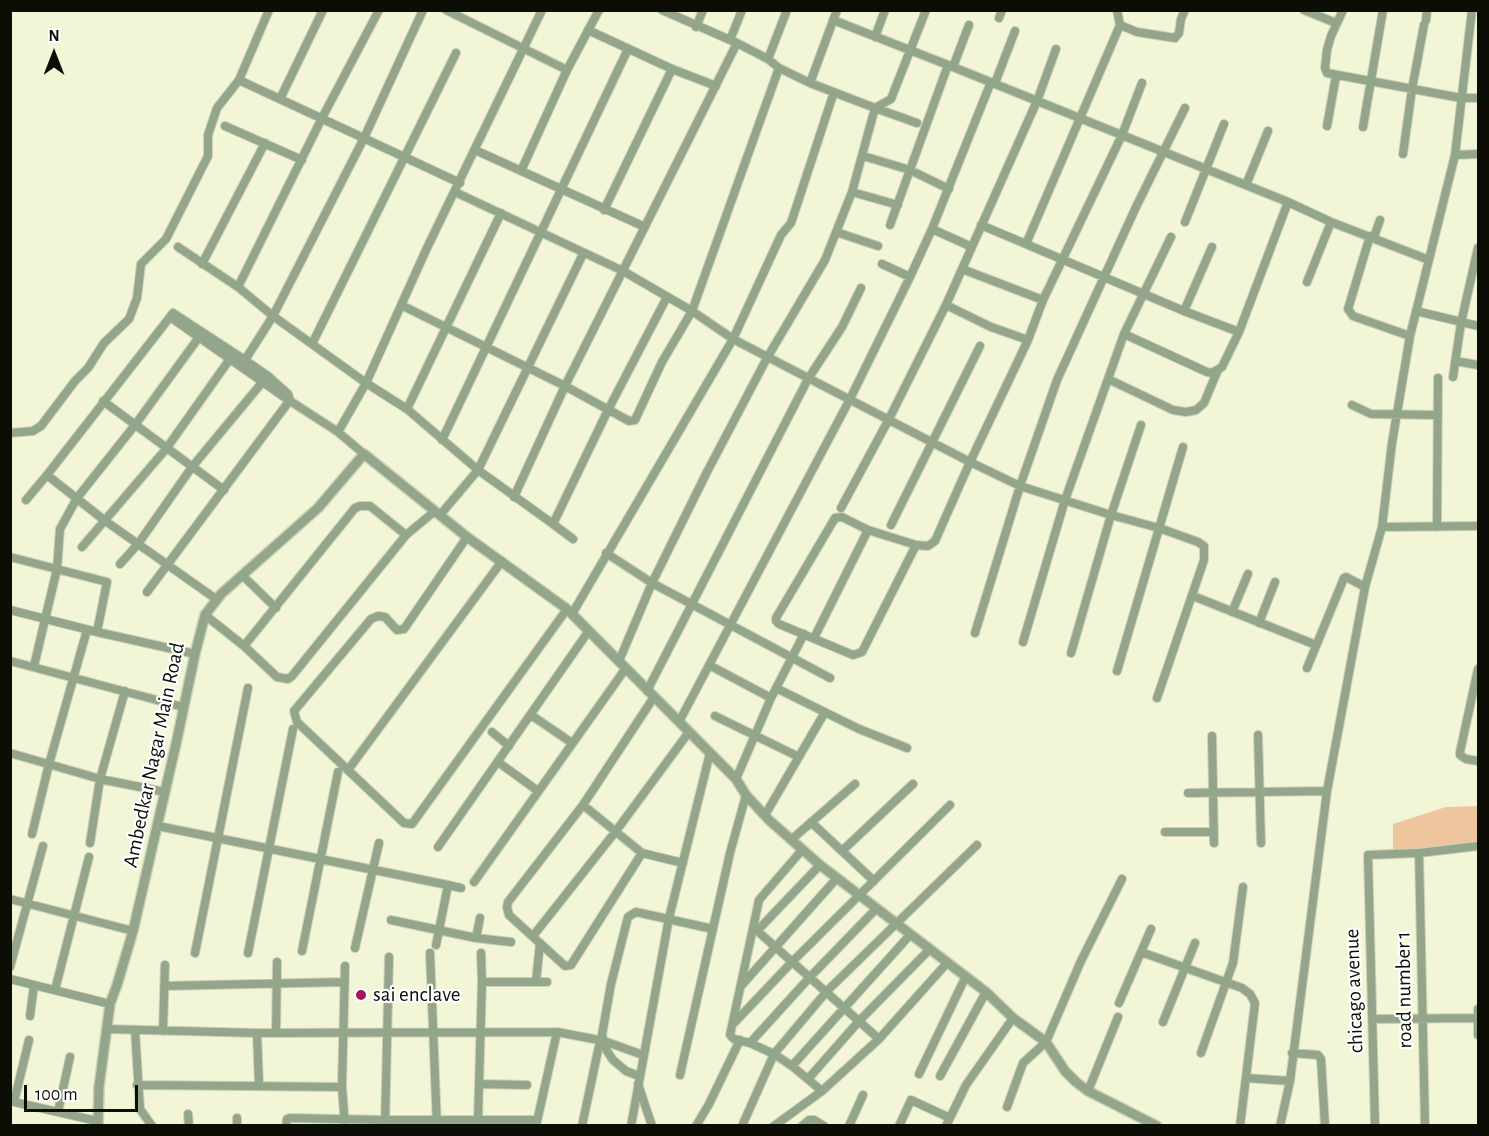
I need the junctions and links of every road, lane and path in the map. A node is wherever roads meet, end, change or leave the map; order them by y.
1 (269, 10) edge
2 (323, 10) edge
3 (379, 10) edge
4 (423, 10) edge
5 (446, 10) edge
6 (542, 10) edge
7 (599, 10) edge
8 (662, 10) edge
9 (703, 10) edge
10 (742, 10) edge
11 (787, 10) edge
12 (837, 10) edge
13 (885, 10) edge
14 (927, 10) edge
15 (1117, 10) edge
16 (1185, 10) edge
17 (1304, 10) edge
18 (1343, 10) edge
19 (1383, 10) edge
20 (1428, 10) edge
21 (1472, 10) edge
22 (833, 20) junction
23 (1336, 23) junction
24 (969, 25) dead end
25 (1120, 25) junction
26 (696, 27) junction
27 (588, 30) junction
28 (1015, 31) dead end
29 (875, 36) junction
30 (734, 41) junction
31 (1056, 48) dead end
32 (524, 49) junction
33 (628, 49) junction
34 (910, 50) junction
35 (456, 53) dead end
36 (768, 59) junction
37 (951, 66) junction
38 (779, 68) junction
39 (672, 69) junction
40 (567, 70) junction
41 (1336, 76) junction
42 (239, 80) junction
43 (1371, 82) junction
44 (810, 83) junction
45 (993, 83) junction
46 (1142, 83) dead end
47 (716, 86) junction
48 (1412, 89) junction
49 (834, 92) junction
50 (1461, 98) junction
51 (1479, 98) edge
52 (280, 99) junction
53 (1037, 101) junction
54 (875, 108) junction
55 (1185, 108) dead end
56 (322, 118) junction
57 (1080, 118) junction
58 (917, 123) dead end
59 (1224, 124) dead end
60 (225, 126) dead end
61 (1327, 126) dead end
62 (1363, 127) dead end
63 (1268, 131) dead end
64 (1122, 135) junction
65 (364, 138) junction
66 (265, 143) junction
67 (475, 150) junction
68 (1164, 153) junction
69 (1403, 154) dead end
70 (1479, 154) edge
71 (1455, 155) junction
72 (863, 156) junction
73 (405, 157) junction
74 (302, 160) junction
75 (910, 170) junction
76 (1206, 170) junction
77 (520, 171) junction
78 (460, 183) junction
79 (1246, 185) junction
80 (949, 189) junction
81 (561, 190) junction
82 (455, 192) junction
83 (852, 192) junction
84 (1288, 202) junction
85 (898, 205) junction
86 (604, 210) junction
87 (501, 213) junction
88 (1380, 220) dead end
89 (1185, 222) dead end
90 (1331, 222) junction
91 (890, 225) dead end
92 (981, 225) junction
93 (645, 227) junction
94 (932, 229) junction
95 (836, 232) junction
96 (541, 233) junction
97 (1171, 237) dead end
98 (1372, 237) junction
99 (1026, 244) junction
100 (878, 246) dead end
101 (178, 247) dead end
102 (972, 247) junction
103 (1212, 247) dead end
104 (1479, 248) edge
105 (583, 254) junction
106 (1429, 260) junction
107 (1061, 261) junction
108 (202, 264) junction
109 (882, 264) dead end
110 (962, 269) junction
111 (623, 271) junction
112 (910, 277) junction
113 (1105, 278) junction
114 (1307, 282) dead end
115 (1474, 282) edge
116 (238, 287) junction
117 (861, 288) dead end
118 (1142, 294) junction
119 (667, 297) junction
120 (1043, 300) junction
121 (401, 305) junction
122 (946, 305) junction
123 (692, 311) junction
124 (1184, 311) junction
125 (1416, 311) junction
126 (273, 316) junction
127 (1461, 323) junction
128 (446, 327) junction
129 (1479, 327) edge
130 (1239, 332) junction
131 (201, 334) junction
132 (1124, 334) junction
133 (1410, 336) junction
134 (733, 339) junction
135 (1028, 340) junction
136 (312, 342) junction
137 (980, 346) dead end
138 (486, 348) junction
139 (233, 356) junction
140 (767, 358) junction
141 (245, 360) junction
142 (1455, 360) junction
143 (1479, 365) edge
144 (527, 369) junction
145 (1217, 372) junction
146 (1452, 377) dead end
147 (1438, 378) dead end
148 (265, 379) junction
149 (808, 379) junction
150 (1108, 379) junction
151 (366, 382) junction
152 (565, 386) junction
153 (850, 399) junction
154 (290, 400) junction
155 (103, 401) junction
156 (1352, 405) dead end
157 (406, 409) junction
158 (608, 410) junction
159 (1397, 414) junction
160 (1437, 415) junction
161 (889, 419) junction
162 (135, 425) junction
163 (1141, 425) dead end
164 (338, 432) junction
165 (10, 433) edge
166 (442, 440) junction
167 (932, 441) junction
168 (1183, 447) dead end
169 (166, 448) junction
170 (364, 454) junction
171 (970, 462) junction
172 (192, 467) junction
173 (478, 470) junction
174 (47, 475) junction
175 (1020, 486) junction
176 (224, 490) junction
177 (514, 496) junction
178 (77, 498) junction
179 (26, 500) dead end
180 (1065, 500) junction
181 (841, 508) dead end
182 (437, 513) junction
183 (1111, 515) junction
184 (104, 520) junction
185 (553, 525) junction
186 (891, 525) dead end
187 (1382, 526) junction
188 (1479, 526) edge
189 (1437, 527) junction
190 (1159, 528) junction
191 (868, 530) junction
192 (406, 535) junction
193 (467, 537) junction
194 (573, 539) dead end
195 (138, 544) junction
196 (916, 545) junction
197 (82, 547) dead end
198 (606, 553) junction
199 (10, 557) edge
200 (502, 561) junction
201 (120, 564) dead end
202 (169, 566) junction
203 (57, 569) junction
204 (242, 574) junction
205 (1248, 574) dead end
206 (1275, 582) dead end
207 (652, 583) junction
208 (1365, 587) junction
209 (147, 592) dead end
210 (1193, 596) junction
211 (216, 599) junction
212 (692, 603) junction
213 (276, 608) junction
214 (10, 610) edge
215 (570, 611) junction
216 (1232, 612) junction
217 (205, 615) junction
218 (44, 619) junction
219 (1259, 623) junction
220 (729, 625) junction
221 (87, 630) junction
222 (97, 632) junction
223 (588, 632) junction
224 (975, 633) dead end
225 (804, 634) junction
226 (814, 638) junction
227 (1023, 642) dead end
228 (1316, 645) junction
229 (244, 646) junction
230 (1071, 653) dead end
231 (195, 654) junction
232 (792, 658) junction
233 (10, 661) edge
234 (622, 664) junction
235 (709, 665) junction
236 (34, 666) junction
237 (1307, 668) dead end
238 (1479, 669) edge
239 (1117, 671) dead end
240 (74, 677) junction
241 (830, 678) dead end
242 (248, 688) dead end
243 (776, 688) junction
244 (124, 691) junction
245 (651, 694) junction
246 (771, 698) junction
247 (1157, 698) dead end
248 (183, 706) junction
249 (825, 712) junction
250 (531, 715) junction
251 (716, 716) dead end
252 (680, 720) junction
253 (293, 729) dead end
254 (492, 732) dead end
255 (690, 732) junction
256 (755, 735) junction
257 (1258, 735) dead end
258 (1212, 736) dead end
259 (572, 743) junction
260 (509, 746) junction
261 (907, 748) dead end
262 (10, 753) edge
263 (710, 753) junction
264 (799, 757) junction
265 (1479, 761) edge
266 (498, 762) junction
267 (49, 764) junction
268 (348, 770) junction
269 (338, 772) dead end
270 (100, 779) junction
271 (736, 779) junction
272 (913, 783) dead end
273 (855, 784) dead end
274 (538, 791) junction
275 (165, 792) junction
276 (1260, 792) junction
277 (1327, 792) junction
278 (1188, 793) dead end
279 (1213, 793) junction
280 (747, 795) junction
281 (583, 805) junction
282 (950, 805) dead end
283 (765, 815) junction
284 (811, 822) junction
285 (158, 826) junction
286 (616, 831) junction
287 (1165, 832) dead end
288 (1214, 832) junction
289 (32, 834) dead end
290 (219, 838) junction
291 (791, 840) junction
292 (90, 843) dead end
293 (379, 843) dead end
294 (1214, 843) dead end
295 (1261, 843) dead end
296 (977, 844) dead end
297 (43, 846) dead end
298 (1479, 846) edge
299 (438, 847) dead end
300 (270, 849) junction
301 (802, 850) junction
302 (842, 851) junction
303 (642, 853) junction
304 (1419, 853) junction
305 (89, 857) dead end
306 (321, 859) junction
307 (683, 863) junction
308 (819, 865) junction
309 (374, 870) junction
310 (837, 878) junction
311 (1122, 879) dead end
312 (474, 882) dead end
313 (874, 882) junction
314 (447, 885) junction
315 (1243, 887) dead end
316 (461, 888) dead end
317 (860, 896) junction
318 (10, 899) edge
319 (27, 903) junction
320 (876, 909) junction
321 (75, 916) junction
322 (480, 918) dead end
323 (669, 918) junction
324 (391, 920) dead end
325 (896, 925) junction
326 (1151, 928) dead end
327 (713, 929) junction
328 (755, 929) junction
329 (439, 930) junction
330 (133, 931) junction
331 (910, 935) junction
332 (533, 936) junction
333 (476, 938) junction
334 (512, 942) dead end
335 (540, 944) junction
336 (1195, 944) dead end
337 (436, 945) dead end
338 (775, 947) junction
339 (355, 948) dead end
340 (930, 949) junction
341 (302, 951) dead end
342 (1141, 952) junction
343 (195, 953) dead end
344 (248, 953) dead end
345 (430, 953) dead end
346 (481, 953) dead end
347 (388, 957) dead end
348 (277, 962) dead end
349 (792, 962) junction
350 (947, 963) junction
351 (165, 965) dead end
352 (345, 966) dead end
353 (10, 967) edge
354 (1185, 968) junction
355 (810, 977) junction
356 (965, 978) junction
357 (10, 979) edge
358 (345, 982) junction
359 (482, 982) junction
360 (536, 982) junction
361 (547, 982) dead end
362 (278, 983) junction
363 (1227, 983) junction
364 (34, 985) junction
365 (56, 986) dead end
366 (164, 986) junction
367 (740, 988) junction
368 (826, 991) junction
369 (986, 993) junction
370 (1119, 1003) dead end
371 (110, 1004) junction
372 (845, 1008) junction
373 (1479, 1008) edge
374 (30, 1016) dead end
375 (1118, 1017) dead end
376 (1013, 1018) junction
377 (1373, 1018) junction
378 (1423, 1018) junction
379 (1478, 1018) edge
380 (860, 1020) junction
381 (1163, 1022) dead end
382 (734, 1023) junction
383 (106, 1029) junction
384 (135, 1030) junction
385 (164, 1031) junction
386 (387, 1032) junction
387 (433, 1032) junction
388 (481, 1032) junction
389 (557, 1032) junction
390 (276, 1033) junction
391 (344, 1033) junction
392 (257, 1034) junction
393 (1479, 1035) edge
394 (879, 1039) junction
395 (29, 1040) dead end
396 (740, 1040) junction
397 (602, 1041) junction
398 (1046, 1042) junction
399 (750, 1043) junction
400 (1201, 1053) dead end
401 (1292, 1053) junction
402 (774, 1054) junction
403 (643, 1055) junction
404 (70, 1057) dead end
405 (792, 1066) junction
406 (919, 1074) dead end
407 (680, 1075) dead end
408 (940, 1076) dead end
409 (1246, 1078) junction
410 (808, 1079) junction
411 (639, 1080) junction
412 (1290, 1082) junction
413 (479, 1083) junction
414 (138, 1085) junction
415 (259, 1085) junction
416 (527, 1085) dead end
417 (342, 1087) junction
418 (822, 1091) junction
419 (1088, 1091) junction
420 (863, 1095) dead end
421 (12, 1102) edge
422 (1007, 1107) dead end
423 (58, 1112) junction
424 (188, 1114) dead end
425 (478, 1119) junction
426 (344, 1122) edge
427 (437, 1122) edge
428 (948, 1122) edge
429 (98, 1123) edge
430 (385, 1123) edge
431 (537, 1123) edge
432 (152, 1125) edge
433 (189, 1125) edge
434 (286, 1125) edge
435 (582, 1125) edge
436 (631, 1125) edge
437 (652, 1125) edge
438 (696, 1125) edge
439 (742, 1125) edge
440 (774, 1125) edge
441 (802, 1125) edge
442 (824, 1125) edge
443 (849, 1125) edge
444 (899, 1125) edge
445 (1157, 1125) edge
446 (1240, 1125) edge
447 (1280, 1125) edge
448 (1325, 1125) edge
449 (1375, 1125) edge
450 (1425, 1125) edge

1 - 42 street
2 - 52 street
3 - 56 street
4 - 65 street
5 - 32 street
6 - 32 street
7 - 27 street
8 - 26 street
9 - 26 street
10 - 30 street
11 - 36 street
12 - 22 street
13 - 29 street
14 - 34 street
15 - 25 street
16 - 25 street
17 - 23 street
18 - 23 street
19 - 43 street
20 - 48 street
21 - 50 street
22 - 29 street
22 - 44 street
23 - 41 street
24 - 37 street
25 - 57 street
26 - 30 street
27 - 33 street
27 - 40 street
28 - 45 street
29 - 34 street
30 - 36 street
30 - 47 street
31 - 53 street
32 - 40 street
32 - 67 street
33 - 39 street
33 - 81 street
34 - 37 street
34 - 54 street
35 - 73 street
36 - 38 street
37 - 45 street
37 - 75 street
38 - 44 street
38 - 123 street
39 - 47 street
39 - 86 street
40 - 77 street
41 - 43 street
41 - 61 street
42 - 52 street
42 - 165 street
43 - 48 street
43 - 62 street
44 - 49 street
45 - 53 street
45 - 80 street
46 - 64 street
47 - 93 street
48 - 50 street
48 - 69 street
49 - 54 street
49 - 134 street
50 - 51 street
50 - 71 street
52 - 56 street
53 - 57 street
53 - 92 street
54 - 58 street
54 - 72 street
55 - 68 street
56 - 65 street
56 - 74 street
57 - 64 street
57 - 99 street
59 - 76 street
60 - 66 street
63 - 79 street
64 - 68 street
64 - 107 street
65 - 73 street
65 - 126 street
66 - 74 street
66 - 108 street
67 - 77 street
67 - 78 street
68 - 76 street
68 - 113 street
70 - 71 street
71 - 106 street
72 - 75 street
72 - 83 street
73 - 78 street
73 - 136 street
74 - 116 street
75 - 80 street
75 - 85 street
76 - 79 street
76 - 89 street
77 - 81 street
78 - 82 street
79 - 84 street
80 - 94 street
81 - 86 street
81 - 96 street
82 - 87 street
82 - 121 street
83 - 85 street
83 - 95 street
84 - 90 street
84 - 130 street
85 - 91 street
86 - 93 street
87 - 96 street
87 - 128 street
88 - 98 street
90 - 98 street
90 - 114 street
92 - 99 street
92 - 102 street
93 - 111 street
94 - 102 street
94 - 112 street
95 - 100 street
95 - 140 street
96 - 105 street
96 - 138 street
97 - 118 street
98 - 106 street
98 - 133 street
99 - 107 street
101 - 108 street
102 - 110 street
103 - 124 street
104 - 115 street
105 - 111 street
105 - 144 street
106 - 125 street
107 - 113 street
107 - 120 street
108 - 116 street
109 - 112 street
110 - 120 street
110 - 122 street
111 - 119 street
111 - 152 street
112 - 153 street
113 - 118 street
113 - 175 street
115 - 127 street
116 - 126 street
117 - 149 street
118 - 124 street
118 - 132 street
119 - 123 street
119 - 158 street
120 - 135 street
121 - 128 street
121 - 151 street
122 - 135 street
122 - 161 street
123 - 134 street
123 - 158 street
124 - 130 street
125 - 127 street
125 - 133 street
126 - 136 street
126 - 141 street
127 - 129 street
127 - 142 street
128 - 138 street
128 - 157 street
130 - 145 street
131 - 139 street
131 - 155 street
131 - 162 street
132 - 145 street
132 - 150 street
133 - 159 street
134 - 140 street
134 - 198 street
135 - 171 street
136 - 151 street
137 - 167 street
138 - 144 street
138 - 166 street
139 - 141 street
139 - 148 street
139 - 169 street
140 - 149 street
140 - 207 street
141 - 148 street
142 - 143 street
142 - 146 street
144 - 152 street
144 - 173 street
145 - 150 street
147 - 160 street
148 - 154 street
148 - 172 street
149 - 153 street
149 - 212 street
150 - 180 street
151 - 157 street
151 - 164 street
152 - 158 street
152 - 177 street
153 - 161 street
153 - 220 street
154 - 164 street
154 - 176 street
155 - 162 street
155 - 174 street
156 - 159 street
157 - 166 street
158 - 185 street
159 - 160 street
159 - 187 street
160 - 189 street
161 - 167 street
161 - 181 street
162 - 169 street
162 - 178 street
163 - 183 street
164 - 170 street
166 - 173 street
167 - 171 street
167 - 186 street
168 - 190 street
169 - 172 street
169 - 184 street
170 - 182 street
170 - 204 street, Ambedkar Nagar Main Road
171 - 175 street
171 - 196 street
172 - 176 street
172 - 195 street
173 - 177 street
173 - 182 street
174 - 178 street
174 - 179 street
175 - 180 street
175 - 224 street
176 - 202 street
177 - 185 street
178 - 184 street
178 - 203 street
180 - 183 street
180 - 227 street
182 - 192 street
182 - 193 street
183 - 190 street
183 - 230 street
184 - 195 street
184 - 197 street
185 - 194 street
187 - 189 street
187 - 208 street
188 - 189 street
190 - 210 street
190 - 239 street
191 - 196 street
191 - 225 street
191 - 226 street
192 - 213 street
192 - 229 street
193 - 200 street
193 - 268 street
195 - 201 street
195 - 202 street
196 - 226 street
198 - 207 street
198 - 215 street
199 - 203 street
200 - 215 street
200 - 268 street
202 - 209 street
202 - 211 street
203 - 218 street
203 - 222 street
204 - 211 street, Ambedkar Nagar Main Road
204 - 213 street
205 - 216 street
206 - 219 street
207 - 212 street
207 - 234 street
208 - 228 street
208 - 277 street
210 - 216 street
210 - 247 street
211 - 217 street, Ambedkar Nagar Main Road
212 - 220 street
212 - 245 street
213 - 229 street
214 - 218 street
215 - 223 street
215 - 268 street
216 - 219 street
217 - 229 street
217 - 231 street, Ambedkar Nagar Main Road
218 - 221 street
218 - 236 street
219 - 228 street
220 - 232 street
220 - 235 street
221 - 222 street
221 - 240 street
222 - 231 street
223 - 234 street
223 - 250 street
225 - 226 street
225 - 232 street
228 - 237 street
231 - 248 street, Ambedkar Nagar Main Road
232 - 241 street
232 - 243 street
233 - 236 street
234 - 245 street
234 - 259 street
235 - 246 street
235 - 252 street
236 - 240 street
238 - 265 street
240 - 244 street
240 - 267 street
242 - 290 street
243 - 246 street
243 - 249 street
244 - 248 street
244 - 270 street
245 - 252 street
245 - 281 street
246 - 256 street
248 - 275 street, Ambedkar Nagar Main Road
249 - 261 street
249 - 264 street
250 - 259 street
250 - 260 street
251 - 256 street
252 - 255 street
253 - 300 street
254 - 260 street
255 - 263 street
255 - 286 street
256 - 264 street
256 - 271 street
257 - 276 street
258 - 279 street
259 - 274 street
260 - 266 street
262 - 267 street
263 - 271 street
263 - 307 street
264 - 283 street
266 - 274 street
266 - 299 street
267 - 270 street
267 - 289 street
269 - 306 street
270 - 275 street
270 - 292 street
271 - 280 street
272 - 302 street
273 - 284 street
274 - 312 street
275 - 285 street, Ambedkar Nagar Main Road
276 - 277 street
276 - 279 street
276 - 295 street
277 - 401 street
278 - 279 street
279 - 288 street
280 - 283 street
280 - 327 street
281 - 286 street
281 - 332 street
282 - 313 street
283 - 291 street
284 - 291 street
284 - 302 street
285 - 290 street
285 - 330 street, Ambedkar Nagar Main Road
286 - 303 street
286 - 332 street
287 - 288 street
288 - 294 street
290 - 300 street
290 - 343 street
291 - 301 street
293 - 309 street
296 - 325 street
297 - 319 street
298 - 304 street
300 - 306 street
300 - 344 street
301 - 308 street
301 - 328 street
302 - 313 street
303 - 307 street
303 - 335 street
304 - 377 street, chicago avenue
304 - 378 street, road number 1
305 - 321 street
306 - 309 street
306 - 341 street
307 - 323 street
308 - 310 street
308 - 328 street
309 - 314 street
309 - 339 street
310 - 317 street
310 - 338 street
311 - 398 street
313 - 317 street
314 - 316 street
314 - 329 street
315 - 363 street
317 - 320 street
317 - 349 street
318 - 319 street
319 - 321 street
319 - 353 street
320 - 325 street
320 - 355 street
321 - 330 street
321 - 365 street
322 - 333 street
323 - 327 street
323 - 397 street
323 - 403 street
324 - 329 street
325 - 331 street
325 - 368 street
326 - 342 street
327 - 407 street
328 - 338 street
328 - 367 street
329 - 333 street
329 - 337 street
330 - 371 street, Ambedkar Nagar Main Road
331 - 340 street
331 - 372 street
332 - 335 street
333 - 334 street
335 - 360 street
336 - 354 street
338 - 349 street
338 - 367 street
340 - 350 street
340 - 380 street
342 - 354 street
342 - 370 street
345 - 387 street
346 - 359 street
347 - 386 street
348 - 362 street
349 - 355 street
349 - 382 street
350 - 356 street
350 - 394 street
351 - 366 street
352 - 358 street
354 - 363 street
354 - 381 street
355 - 368 street
355 - 399 street
356 - 369 street
356 - 406 street
357 - 364 street
358 - 362 street
358 - 391 street
359 - 360 street
359 - 388 street
360 - 361 street
362 - 366 street
362 - 390 street
363 - 400 street
363 - 409 street
364 - 371 street
364 - 374 street
366 - 385 street
367 - 382 street
368 - 372 street
368 - 402 street
369 - 376 street
369 - 408 street
371 - 383 street, Ambedkar Nagar Main Road
372 - 380 street
372 - 405 street
373 - 379 street
375 - 419 street
376 - 398 street
376 - 428 street
377 - 378 street
377 - 449 street, chicago avenue
378 - 379 street
378 - 450 street, road number 1
379 - 393 street
380 - 394 street
380 - 410 street
382 - 396 street
383 - 384 street
383 - 429 street, Ambedkar Nagar Main Road
384 - 385 street
384 - 414 street
385 - 392 street
386 - 387 street
386 - 391 street
386 - 430 street
387 - 388 street
387 - 427 street
388 - 389 street
388 - 413 street
389 - 397 street
389 - 431 street
390 - 391 street
390 - 392 street
391 - 417 street
392 - 415 street
394 - 418 street
395 - 421 street
396 - 399 street
396 - 438 street
397 - 403 street
397 - 411 street
397 - 435 street
398 - 419 street
398 - 422 street
399 - 402 street
401 - 412 street
401 - 448 street
402 - 405 street
402 - 439 street
403 - 411 street
404 - 423 street
405 - 410 street
409 - 412 street
409 - 446 street
410 - 418 street
411 - 436 street
411 - 437 street
412 - 447 street
413 - 416 street
413 - 425 street
414 - 415 street
414 - 432 street
415 - 417 street
417 - 426 street
418 - 440 street
419 - 445 street
420 - 443 street
421 - 423 street
423 - 429 street
424 - 433 street
425 - 427 street
425 - 431 street
426 - 430 street
426 - 434 street
427 - 430 street
428 - 444 street
441 - 442 street

